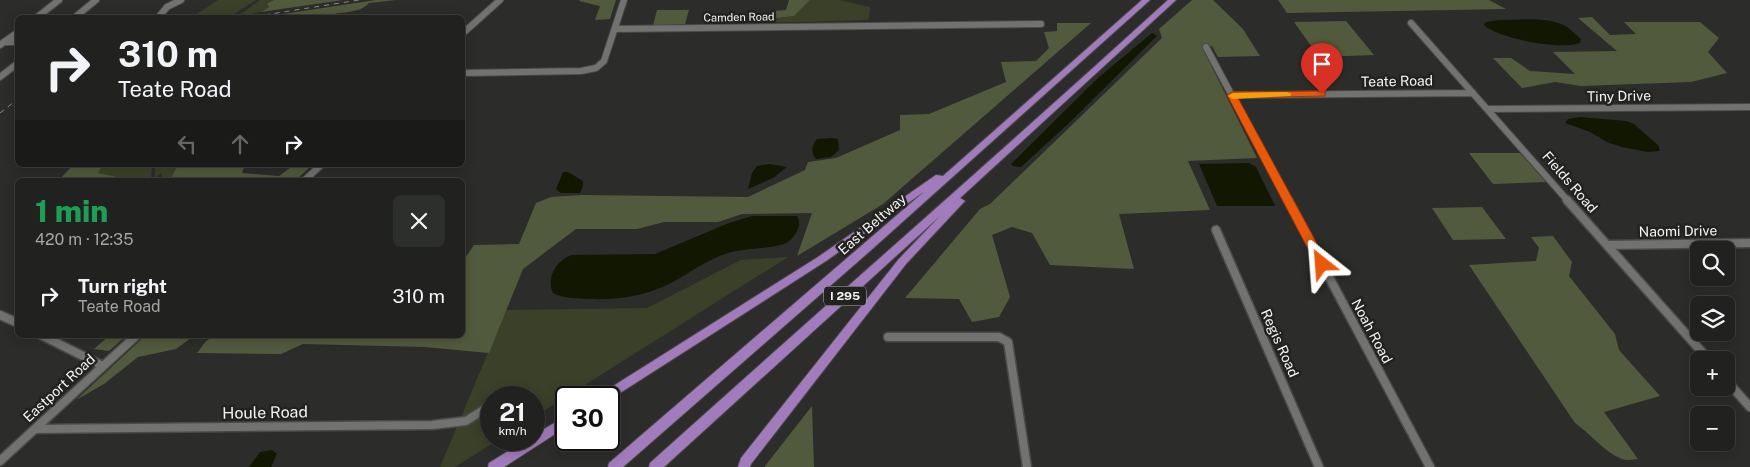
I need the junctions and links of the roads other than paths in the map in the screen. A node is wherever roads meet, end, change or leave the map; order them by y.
1 (59, 0) edge
2 (96, 0) edge
3 (181, 0) edge
4 (500, 0) edge
5 (624, 0) edge
6 (1146, 0) edge
7 (1172, 0) edge
8 (40, 15) edge
9 (78, 15) edge
10 (160, 15) edge
11 (1411, 23) dead end
12 (1041, 24) dead end
13 (615, 29) junction
14 (465, 31) edge
15 (15, 34) edge
16 (15, 42) edge
17 (2, 44) edge
18 (1206, 47) dead end
19 (15, 65) edge
20 (465, 72) edge
21 (0, 77) edge
22 (1473, 93) junction
23 (1232, 95) junction
24 (1750, 107) edge
25 (1488, 109) junction
26 (1035, 126) junction
27 (983, 146) junction
28 (319, 167) edge
29 (307, 178) edge
30 (1216, 230) dead end
31 (1750, 243) edge
32 (1607, 245) junction
33 (0, 314) edge
34 (15, 322) edge
35 (888, 337) dead end
36 (47, 338) edge
37 (134, 338) edge
38 (1701, 351) edge
39 (104, 366) junction
40 (620, 387) edge
41 (1735, 390) edge
42 (1750, 406) edge
43 (480, 412) edge
44 (555, 428) edge
45 (35, 429) junction
46 (0, 461) edge
47 (743, 465) edge
48 (494, 467) edge
49 (614, 467) edge
50 (655, 467) edge
51 (1027, 467) edge
52 (1319, 467) edge
53 (1430, 467) edge

1 - 8 street
2 - 9 street
3 - 10 street
4 - 14 street
5 - 13 street
6 - 27 highway, East Beltway / I 295
7 - 26 highway, I 295
11 - 22 street, Fields Road
12 - 13 street, Camden Road
13 - 20 street
15 - 17 street
16 - 17 street
18 - 23 street, Noah Road
19 - 21 street
22 - 23 street, Teate Road
22 - 25 street, Fields Road
23 - 53 street, Noah Road
24 - 25 street, Tiny Drive
25 - 32 street, Fields Road
26 - 47 highway
26 - 50 highway, I 295
27 - 40 highway
27 - 49 highway, East Beltway / I 295
28 - 29 street
30 - 52 street, Regis Road
31 - 32 street, Naomi Drive
32 - 38 street, Fields Road
33 - 34 street
35 - 51 street
36 - 39 street
37 - 39 street, Eastport Road
39 - 45 street, Eastport Road
41 - 42 street
43 - 45 street, Houle Road
44 - 48 highway
45 - 46 street, Eastport Road

